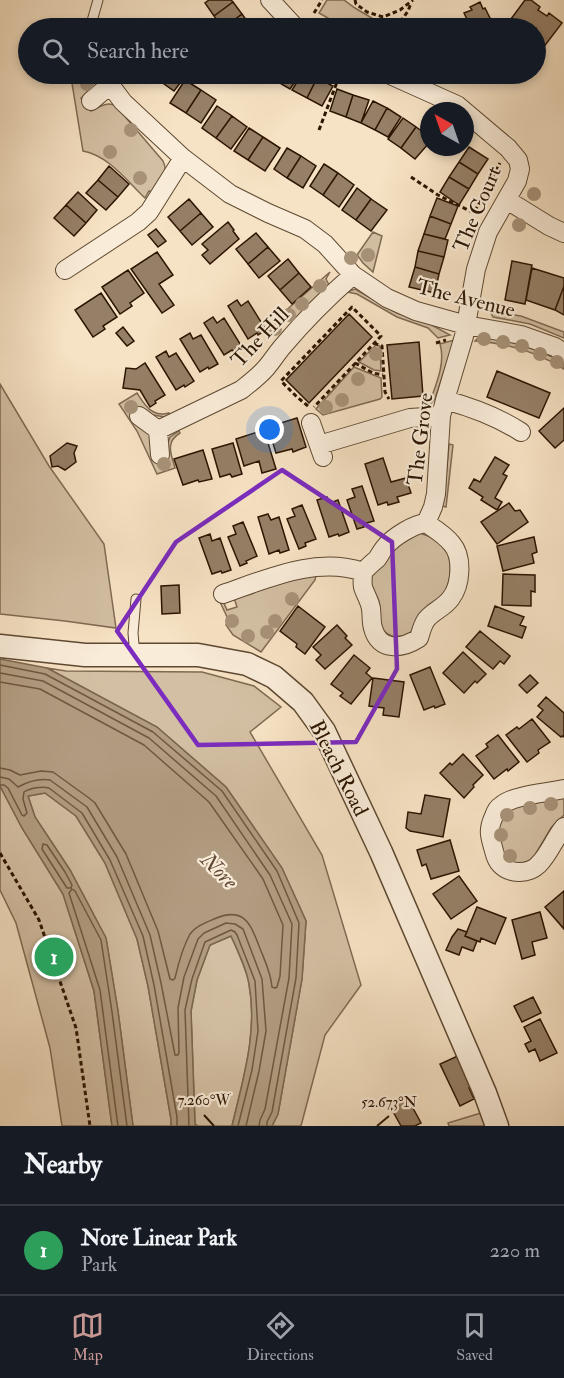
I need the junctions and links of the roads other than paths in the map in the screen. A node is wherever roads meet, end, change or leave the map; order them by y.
1 (98, 0) edge
2 (270, 0) edge
3 (93, 18) edge
4 (287, 18) edge
5 (103, 84) edge
6 (110, 84) edge
7 (410, 84) edge
8 (91, 101) dead end
9 (183, 158) junction
10 (507, 200) junction
11 (564, 233) edge
12 (70, 261) dead end
13 (353, 275) junction
14 (466, 325) junction
15 (564, 353) edge
16 (443, 408) junction
17 (139, 416) dead end
18 (311, 423) dead end
19 (158, 430) junction
20 (521, 432) dead end
21 (160, 455) dead end
22 (426, 523) junction
23 (363, 572) junction
24 (223, 594) dead end
25 (136, 599) dead end
26 (0, 646) edge
27 (135, 655) junction
28 (564, 789) edge
29 (564, 827) edge
30 (497, 1126) edge

1 - 3 lane
2 - 4 street
5 - 8 street, The Avenue
6 - 9 street, The Avenue
7 - 10 street, The Court
9 - 12 street
9 - 13 street, The Avenue
10 - 11 street
10 - 14 street, The Court
13 - 14 street, The Avenue
13 - 19 street, The Hill
14 - 15 street, The Avenue
14 - 16 street, The Grove
16 - 18 street
16 - 20 street
16 - 22 street, The Grove
17 - 19 street
19 - 21 street
22 - 23 street
22 - 23 street
23 - 24 street
25 - 27 lane
26 - 27 street, Bleach Road
27 - 30 street, Bleach Road
28 - 29 street

